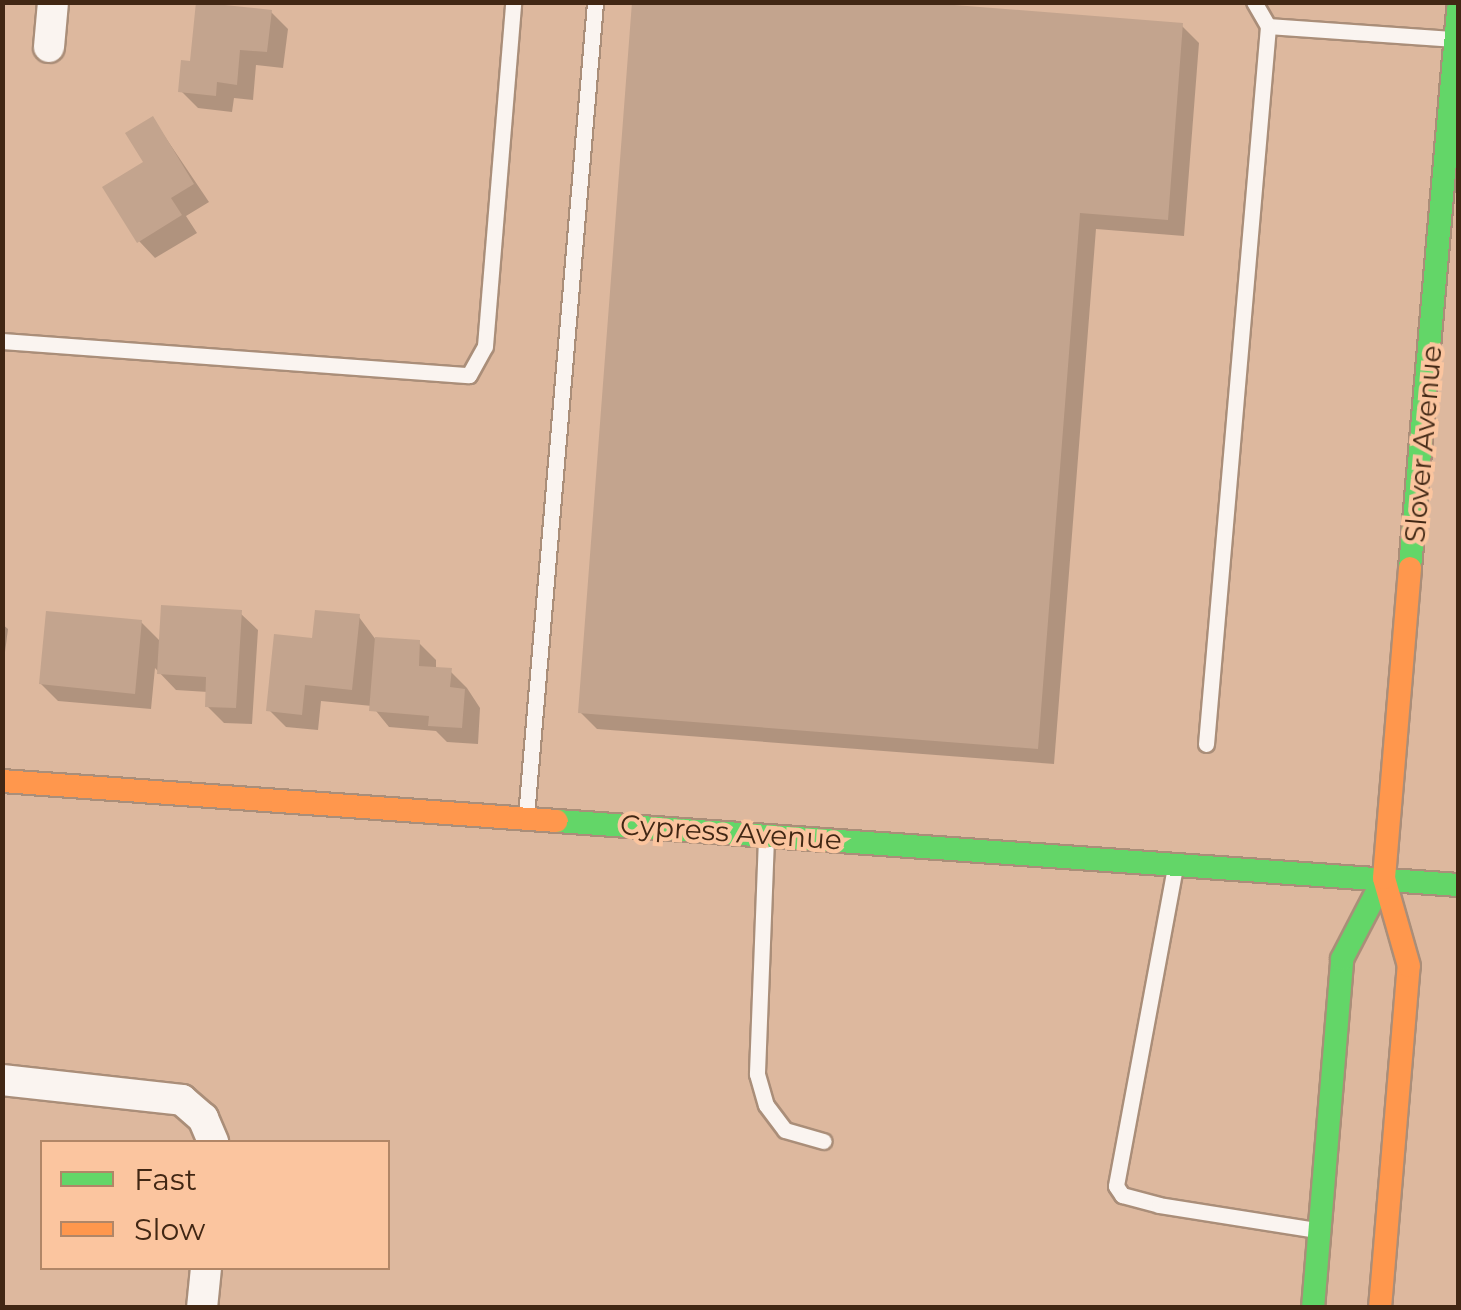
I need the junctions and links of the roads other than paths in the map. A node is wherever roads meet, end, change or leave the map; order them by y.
1 (53, 2) edge
2 (513, 2) edge
3 (595, 2) edge
4 (1254, 2) edge
5 (1458, 10) edge
6 (1268, 26) junction
7 (1456, 40) junction
8 (49, 47) dead end
9 (2, 340) edge
10 (1206, 744) dead end
11 (2, 781) edge
12 (526, 818) junction
13 (766, 834) junction
14 (1176, 863) junction
15 (1384, 878) junction
16 (1458, 885) edge
17 (2, 1080) edge
18 (208, 1130) edge
19 (823, 1141) dead end
20 (1320, 1230) junction
21 (206, 1270) edge
22 (202, 1308) edge
23 (1314, 1308) edge
24 (1380, 1308) edge

1 - 8 street
2 - 9 lane
3 - 12 lane
4 - 6 lane
5 - 7 main road, Slover Avenue
6 - 7 lane
6 - 10 lane
7 - 15 main road, Slover Avenue
11 - 12 main road, Cypress Avenue
12 - 13 main road, Cypress Avenue
13 - 14 main road, Cypress Avenue
13 - 19 lane
14 - 15 main road, Cypress Avenue
14 - 20 lane
15 - 16 main road, Cypress Avenue
15 - 20 main road, Slover Avenue
15 - 24 main road, Slover Avenue
17 - 18 street
20 - 23 main road, Slover Avenue
21 - 22 street

